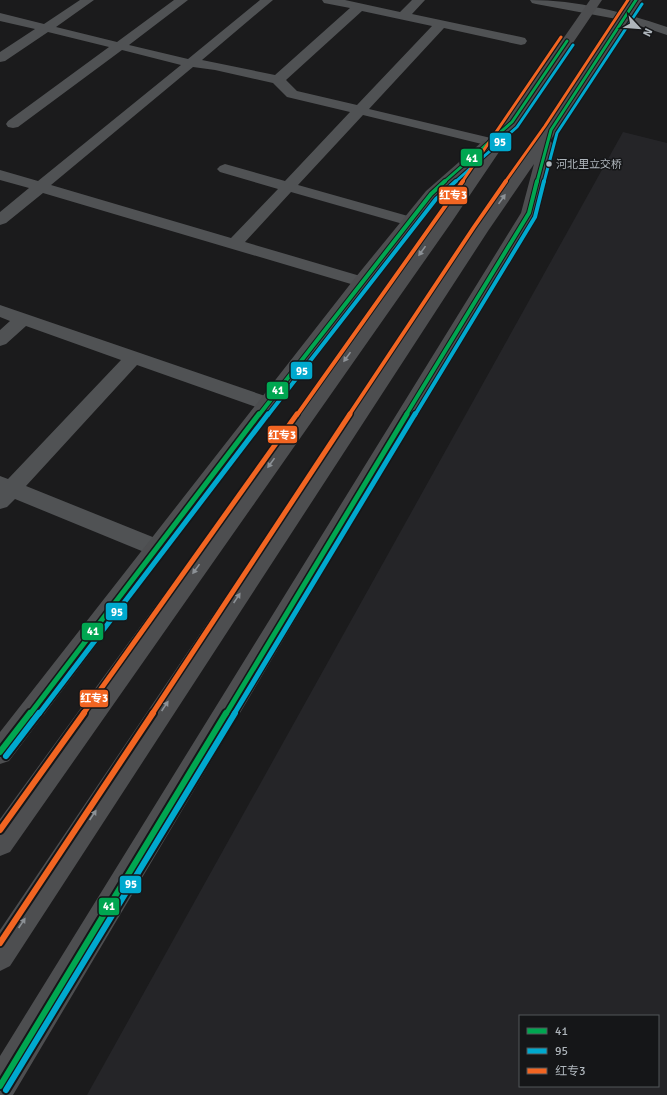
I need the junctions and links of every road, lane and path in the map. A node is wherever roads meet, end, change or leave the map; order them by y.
1 (88, 0) edge
2 (182, 0) edge
3 (267, 0) edge
4 (328, 0) edge
5 (420, 0) edge
6 (536, 0) edge
7 (636, 0) edge
8 (592, 5) edge
9 (359, 7) junction
10 (404, 16) junction
11 (0, 17) edge
12 (625, 17) junction
13 (441, 24) junction
14 (46, 28) junction
15 (667, 31) edge
16 (521, 41) dead end
17 (120, 46) junction
18 (0, 58) edge
19 (190, 63) junction
20 (278, 80) junction
21 (360, 111) junction
22 (512, 122) junction
23 (13, 124) dead end
24 (551, 130) junction
25 (490, 142) junction
26 (225, 169) dead end
27 (0, 175) edge
28 (41, 187) junction
29 (289, 187) junction
30 (0, 220) edge
31 (409, 221) junction
32 (234, 244) junction
33 (361, 282) junction
34 (0, 311) edge
35 (23, 319) junction
36 (0, 340) edge
37 (134, 357) junction
38 (267, 404) junction
39 (4, 491) edge
40 (157, 548) junction
41 (3, 742) edge
42 (0, 842) edge
43 (0, 956) edge
44 (0, 1086) edge

1 - 14 street
2 - 17 street
3 - 19 street
4 - 9 street
5 - 10 street
6 - 8 street
7 - 12 main road
8 - 12 street
8 - 22 main road
9 - 10 street
9 - 20 street
10 - 13 street
11 - 14 street
12 - 15 street
12 - 24 main road
13 - 16 street
13 - 21 street
14 - 17 street
14 - 18 street
17 - 19 street
17 - 23 street
19 - 20 street
19 - 28 street
20 - 21 street
21 - 25 street
21 - 29 street
22 - 25 main road
22 -> 42 main road
43 -> 24 main road
24 - 44 main road
25 - 31 main road
26 - 29 street
27 - 28 street
28 - 30 street
28 - 32 street
29 - 31 street
29 - 32 street
31 - 33 main road
32 - 33 street
33 - 38 main road
34 - 35 street
35 - 36 street
35 - 37 street
37 - 38 street
37 - 39 street
38 - 40 main road
39 - 40 street
40 - 41 main road

